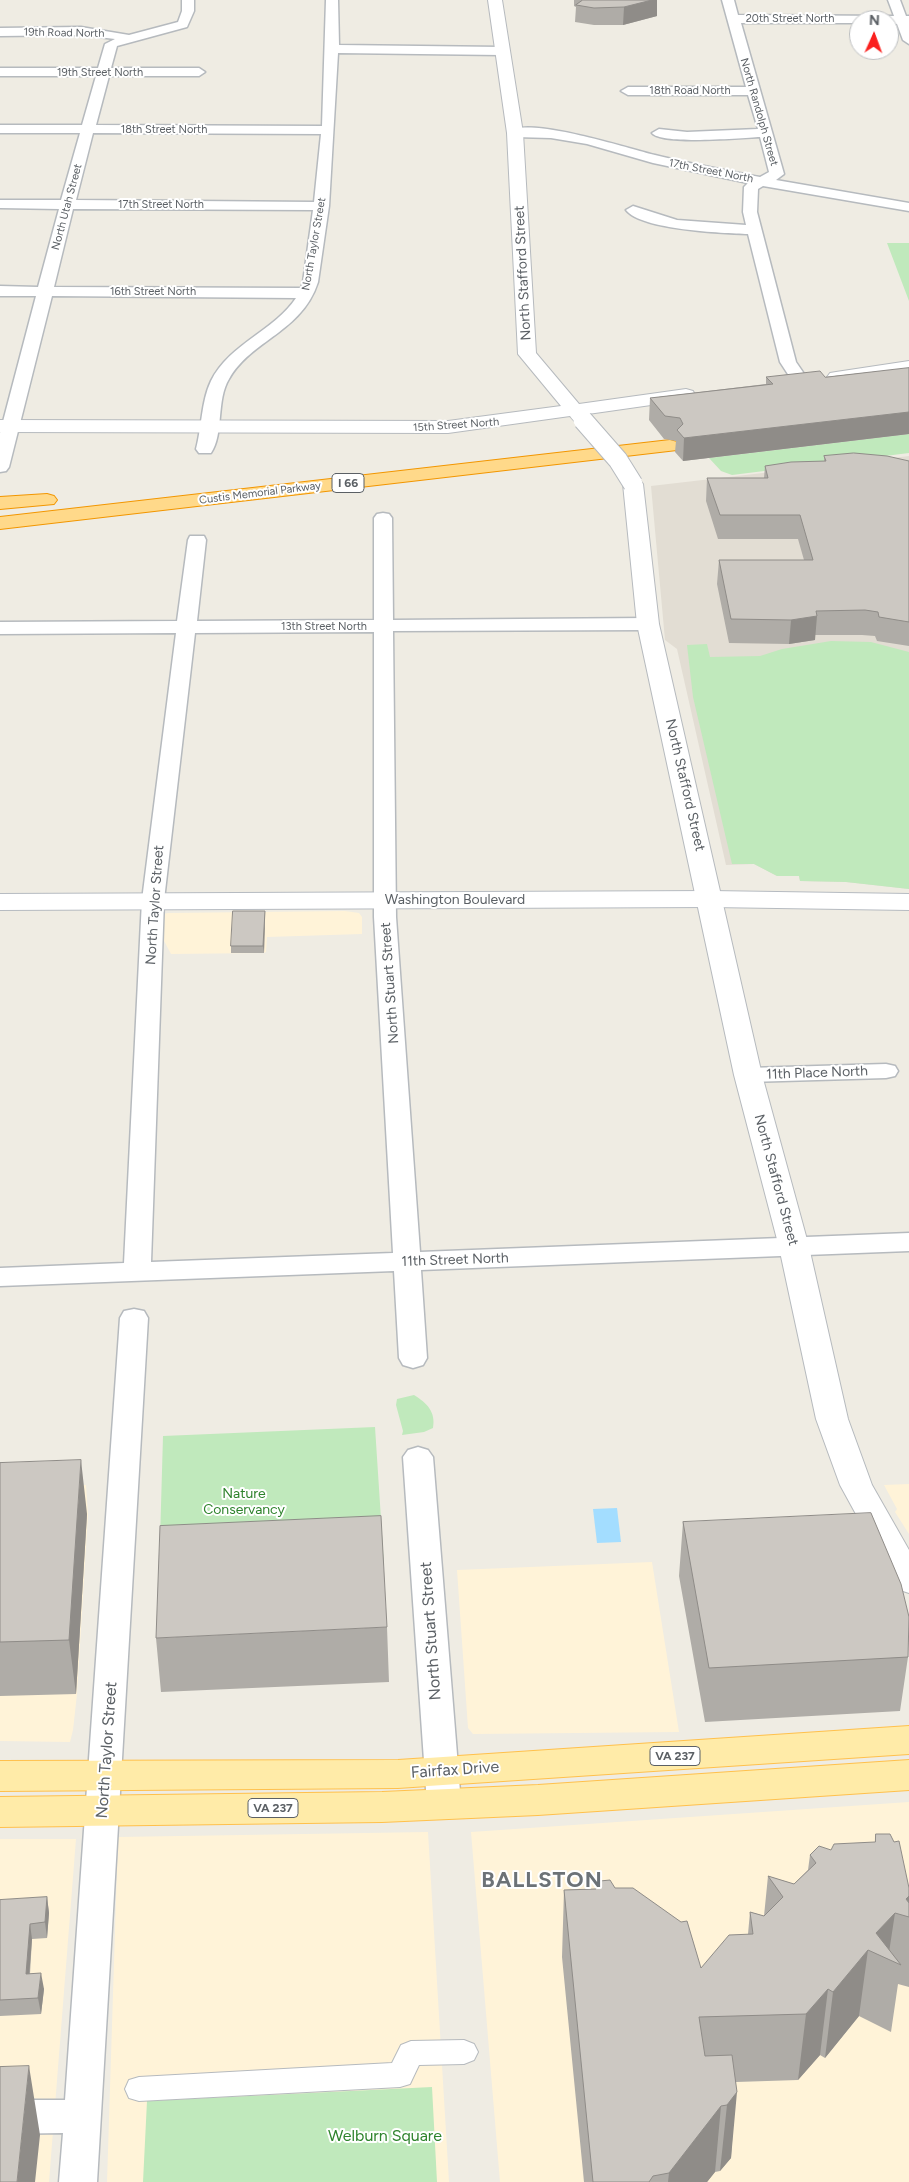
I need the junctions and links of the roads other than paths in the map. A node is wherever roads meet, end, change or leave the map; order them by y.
1 (188, 0) edge
2 (332, 0) edge
3 (495, 0) edge
4 (728, 0) edge
5 (894, 0) edge
6 (732, 19) junction
7 (905, 20) edge
8 (0, 32) edge
9 (127, 38) junction
10 (909, 40) edge
11 (333, 50) junction
12 (501, 51) junction
13 (0, 72) edge
14 (199, 72) dead end
15 (103, 73) junction
16 (628, 91) dead end
17 (753, 91) junction
18 (0, 129) edge
19 (88, 130) junction
20 (327, 130) junction
21 (515, 133) junction
22 (659, 133) dead end
23 (766, 133) junction
24 (763, 182) junction
25 (0, 204) edge
26 (67, 205) junction
27 (322, 206) junction
28 (909, 206) edge
29 (633, 210) dead end
30 (755, 230) junction
31 (0, 291) edge
32 (46, 291) junction
33 (307, 293) junction
34 (909, 366) edge
35 (793, 382) joint
36 (705, 393) edge
37 (578, 415) junction
38 (5, 426) edge
39 (211, 428) junction
40 (205, 449) dead end
41 (0, 467) edge
42 (106, 496) junction
43 (0, 503) edge
44 (0, 508) edge
45 (383, 518) dead end
46 (0, 523) edge
47 (197, 540) dead end
48 (648, 624) junction
49 (385, 626) junction
50 (188, 627) junction
51 (0, 628) edge
52 (710, 899) junction
53 (153, 900) junction
54 (385, 900) junction
55 (0, 902) edge
56 (909, 902) edge
57 (886, 1071) dead end
58 (748, 1075) junction
59 (909, 1242) edge
60 (794, 1248) junction
61 (409, 1262) junction
62 (137, 1271) junction
63 (0, 1277) edge
64 (134, 1318) dead end
65 (413, 1358) dead end
66 (418, 1457) dead end
67 (909, 1580) edge
68 (909, 1740) edge
69 (909, 1775) edge
70 (0, 1776) edge
71 (443, 1788) junction
72 (104, 1793) junction
73 (0, 1812) edge
74 (464, 2052) dead end
75 (139, 2089) dead end
76 (83, 2116) junction
77 (0, 2117) edge
78 (78, 2182) edge

1 - 9 street, North Utah Street
2 - 11 street, North Taylor Street
3 - 12 street, North Stafford Street
4 - 6 street, North Randolph Street
5 - 7 street
6 - 7 street, 20th Street North
6 - 17 street, North Randolph Street
7 - 10 street
8 - 9 street, 19th Road North
9 - 15 street, North Utah Street
11 - 12 street
11 - 20 street, North Taylor Street
12 - 21 street, North Stafford Street
13 - 15 street, 19th Street North
14 - 15 street, 19th Street North
15 - 19 street, North Utah Street
16 - 17 street, 18th Road North
17 - 23 street, North Randolph Street
18 - 19 street, 18th Street North
19 - 20 street, 18th Street North
19 - 26 street, North Utah Street
20 - 27 street, North Taylor Street
21 - 24 street, 17th Street North
21 - 37 street, North Stafford Street
22 - 23 street
23 - 24 street, North Randolph Street
24 - 28 street, 17th Street North
24 - 30 street, North Randolph Street
25 - 26 street, 17th Street North
26 - 27 street, 17th Street North
26 - 32 street, North Utah Street
27 - 33 street, North Taylor Street
29 - 30 street
30 - 35 street, North Randolph Street
31 - 32 street, 16th Street North
32 - 33 street, 16th Street North
32 - 38 street, North Utah Street
33 - 39 street, North Taylor Street
34 - 35 street
36 - 37 street, 15th Street North
37 - 39 street, 15th Street North
37 - 48 street, North Stafford Street, bridge
38 - 39 street, 15th Street North
38 - 41 street, North Utah Street
39 - 40 street, North Taylor Street
42 - 43 highway
42 - 44 highway, Custis Memorial Parkway / I 66
42 - 46 highway, Custis Memorial Parkway / I 66
45 - 49 street, North Stuart Street
47 - 50 street, North Taylor Street
48 - 49 street, 13th Street North
48 - 52 street, North Stafford Street
49 - 50 street, 13th Street North
49 - 54 street, North Stuart Street
50 - 51 street, 13th Street North
50 - 53 street, North Taylor Street
52 - 54 street, Washington Boulevard
52 - 56 street, Washington Boulevard
52 - 58 street, North Stafford Street
53 - 54 street, Washington Boulevard
53 - 55 street, Washington Boulevard
53 - 62 street, North Taylor Street
54 - 61 street, North Stuart Street
57 - 58 street, 11th Place North
58 - 60 street, North Stafford Street
59 - 60 street, 11th Street North
60 - 61 street, 11th Street North
60 - 67 street, North Stafford Street
61 - 62 street, 11th Street North
61 - 65 street, North Stuart Street
62 - 63 street, 11th Street North
64 - 72 street, North Taylor Street
66 - 71 street, North Stuart Street
68 - 71 main road, Fairfax Drive / VA 237
69 - 71 main road, Fairfax Drive / VA 237
70 - 72 main road, Fairfax Drive / VA 237
71 - 72 main road, Fairfax Drive / VA 237
72 - 73 main road, Fairfax Drive / VA 237
72 - 76 street, North Taylor Street
74 - 75 street
76 - 77 street
76 - 78 street, North Taylor Street

